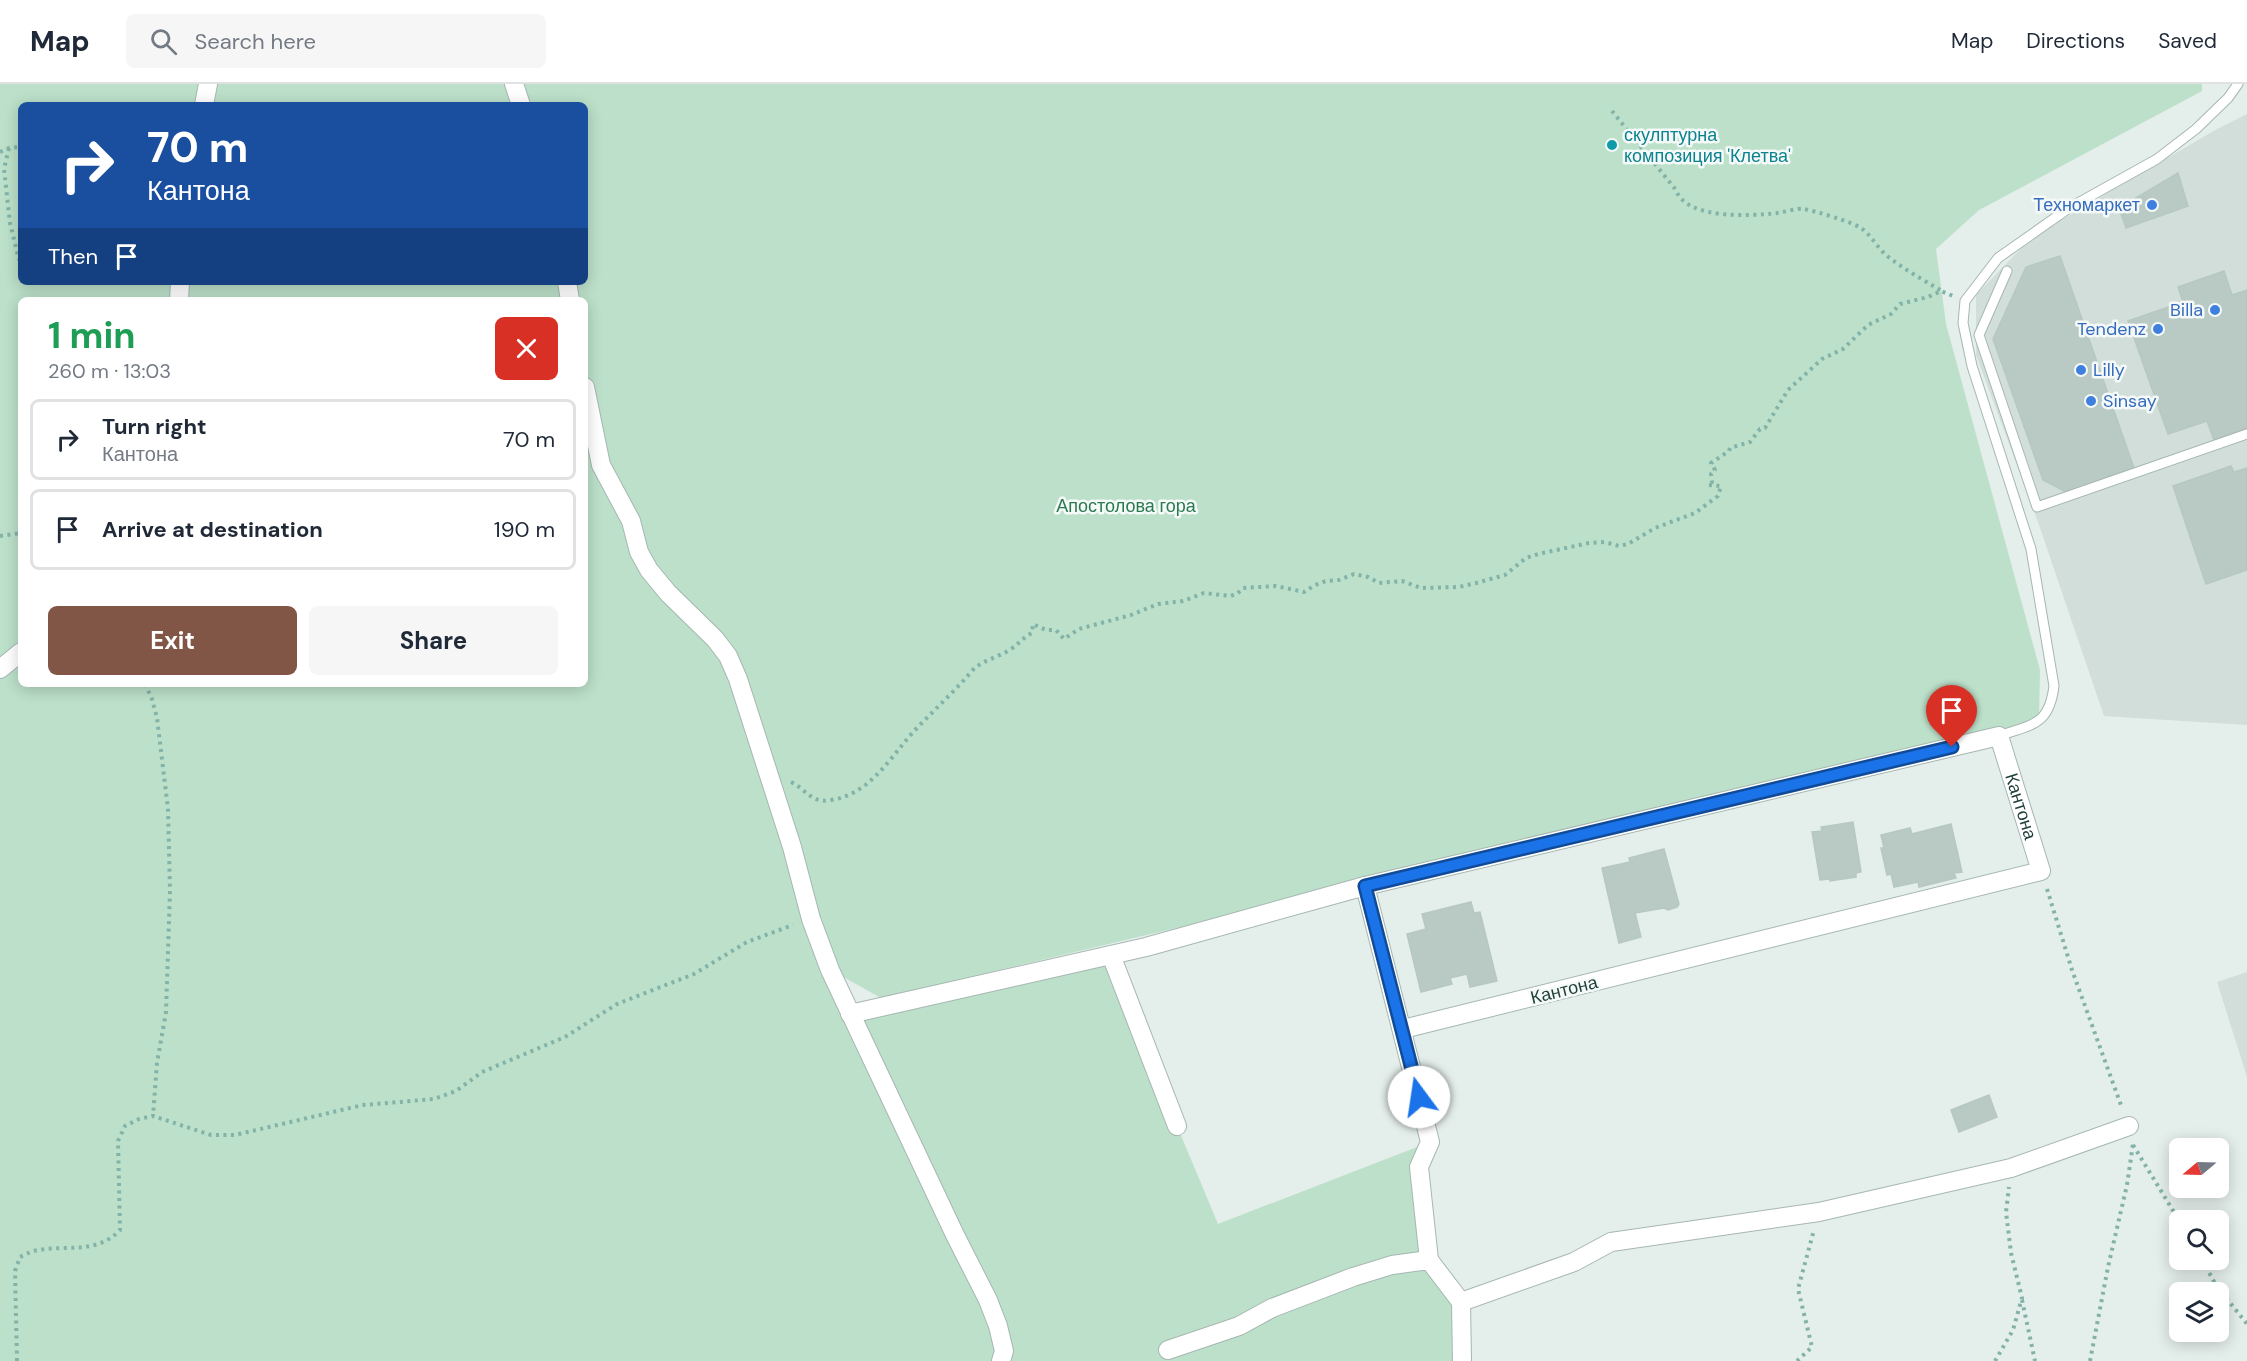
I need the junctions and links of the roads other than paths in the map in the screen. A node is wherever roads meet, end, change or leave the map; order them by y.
1 (208, 84) edge
2 (514, 84) edge
3 (2238, 84) edge
4 (205, 102) edge
5 (520, 102) edge
6 (2007, 271) dead end
7 (588, 402) edge
8 (2247, 434) edge
9 (18, 654) edge
10 (0, 669) edge
11 (1999, 736) junction
12 (1365, 886) junction
13 (1112, 955) junction
14 (850, 1014) junction
15 (1403, 1029) junction
16 (1177, 1126) dead end
17 (2129, 1126) road end
18 (1429, 1260) junction
19 (1461, 1302) junction
20 (1168, 1350) dead end
21 (1001, 1361) edge
22 (1462, 1361) edge

1 - 4 street
2 - 5 street
3 - 11 lane
6 - 8 lane
7 - 14 street
9 - 10 street
11 - 12 street
11 - 15 street, Кантона
12 - 13 street
12 - 15 street
13 - 14 street
13 - 16 street
14 - 21 street
15 - 18 street
17 - 19 street
18 - 19 street
18 - 20 street
19 - 22 street

